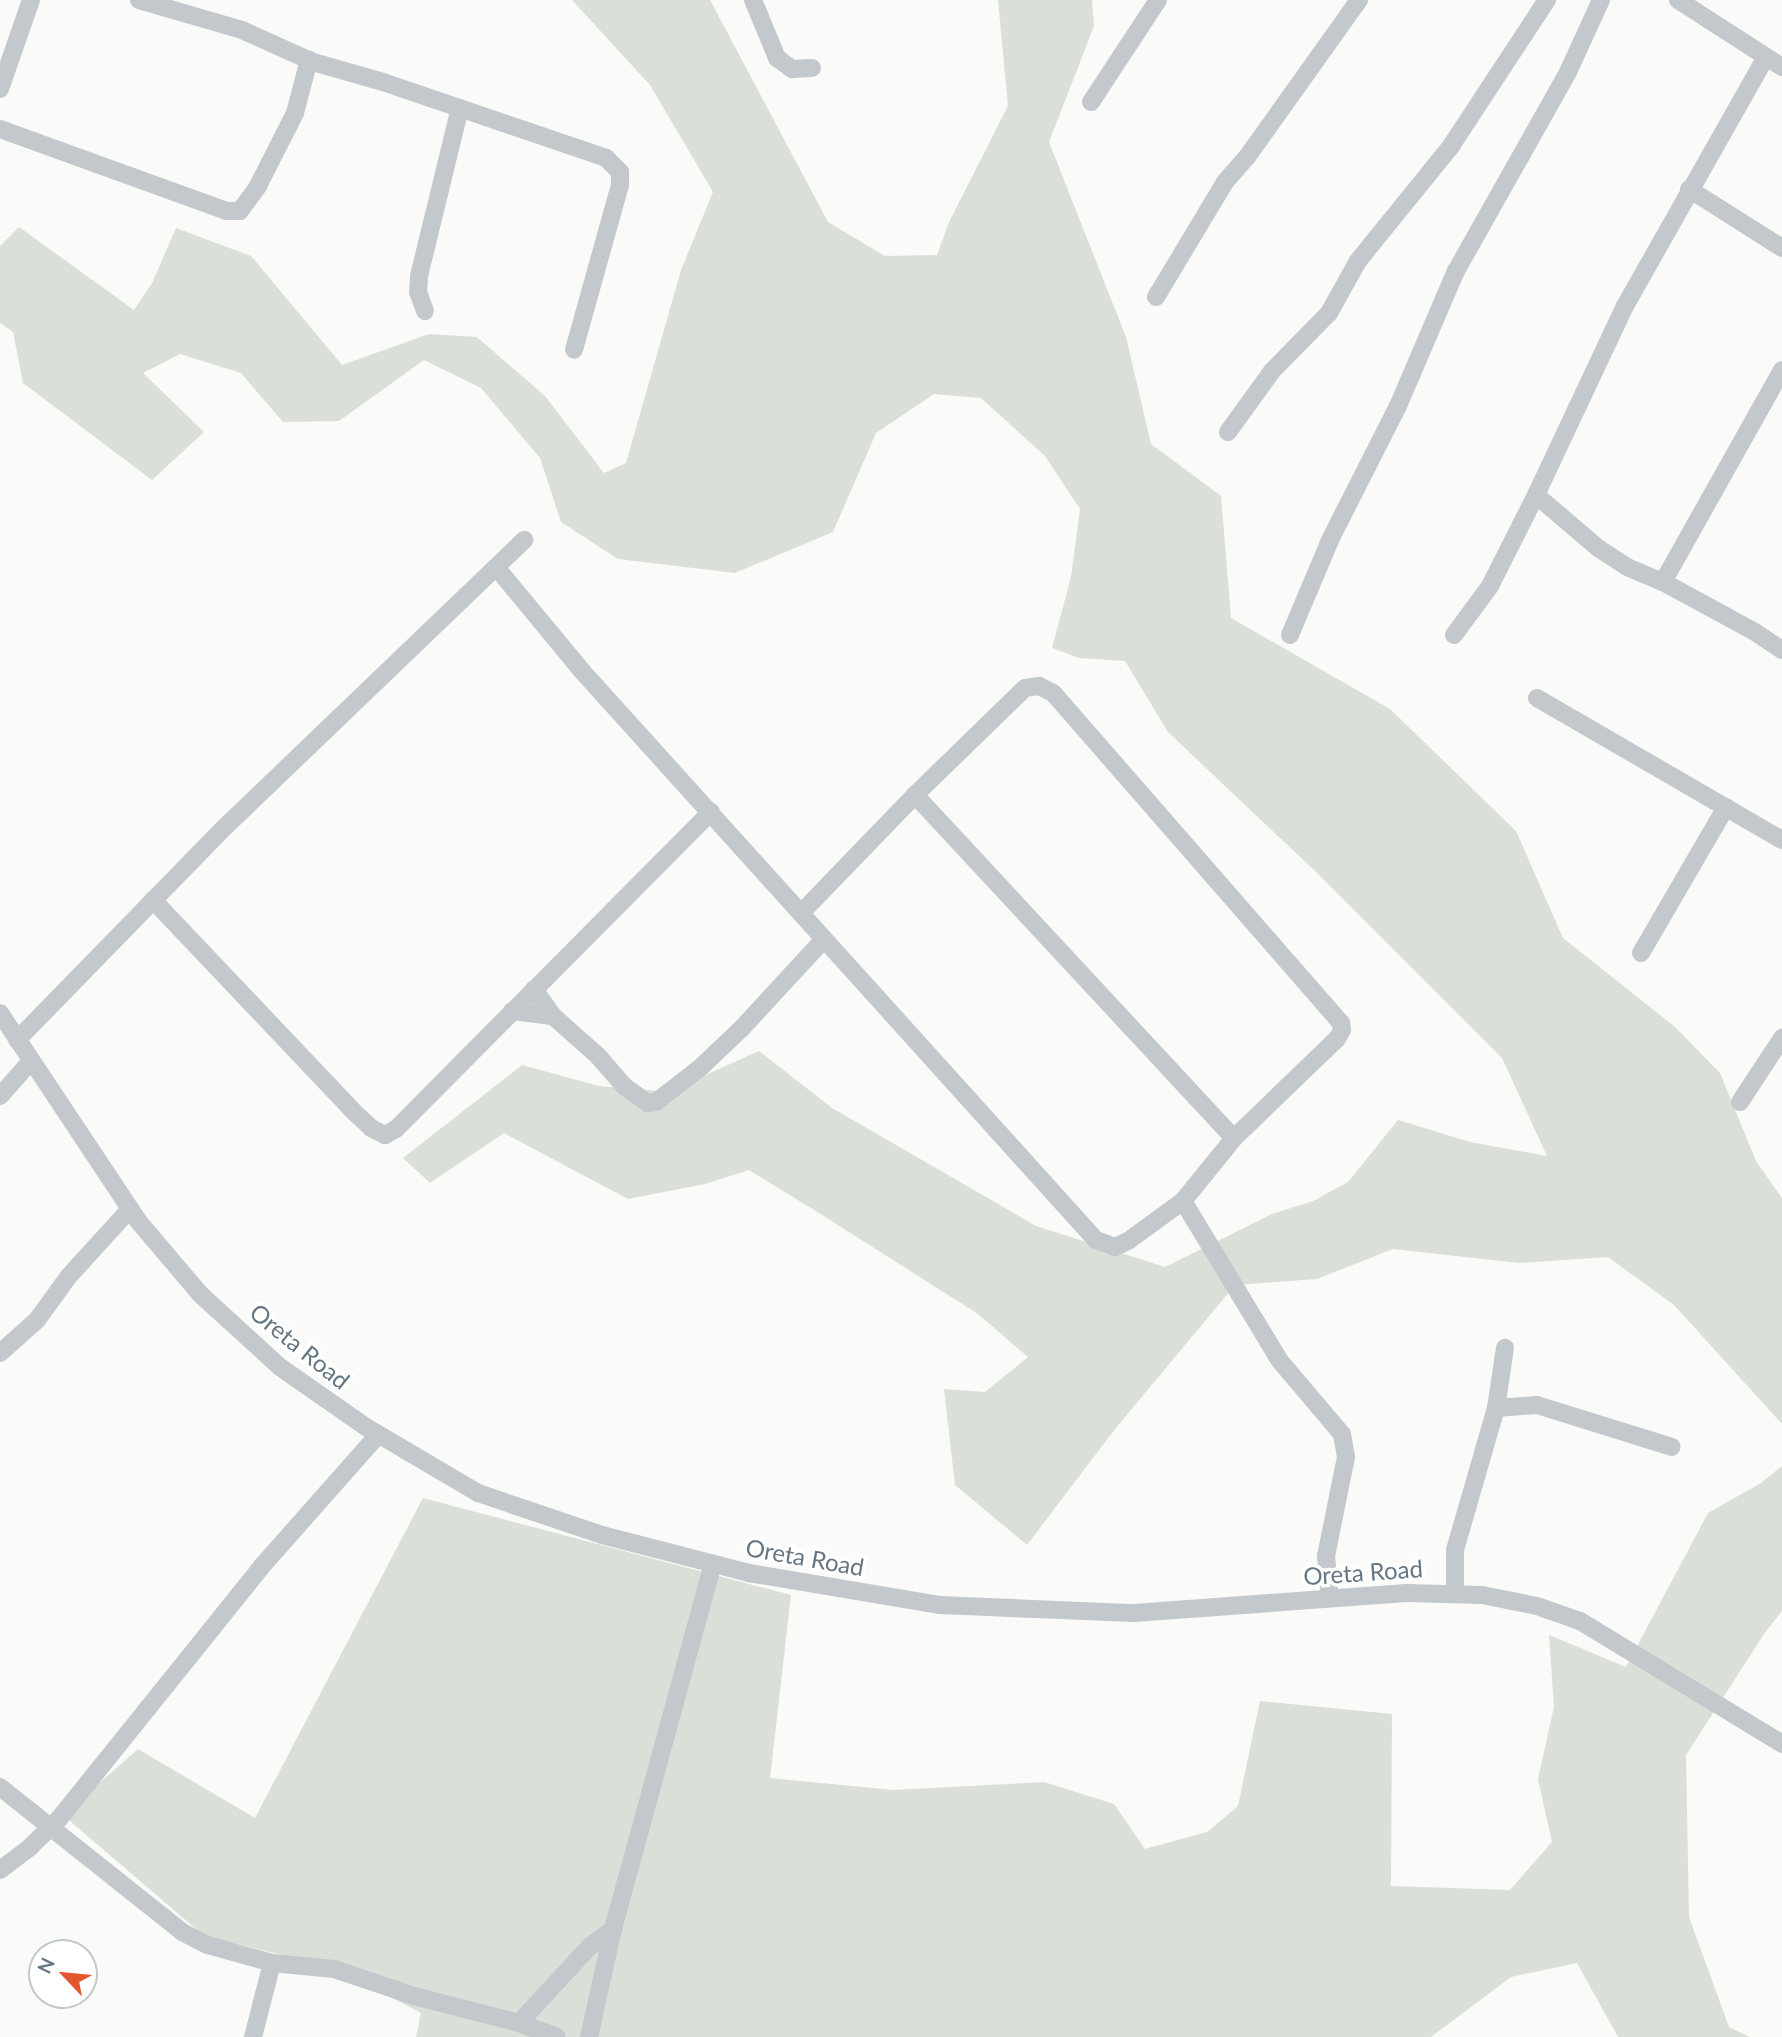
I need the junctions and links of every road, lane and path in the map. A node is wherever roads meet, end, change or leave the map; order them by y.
1 (31, 0) edge
2 (139, 0) edge
3 (753, 0) edge
4 (1158, 0) edge
5 (1359, 0) edge
6 (1547, 0) edge
7 (1601, 0) edge
8 (1678, 0) edge
9 (187, 7) edge
10 (1766, 57) junction
11 (309, 60) junction
12 (1782, 66) edge
13 (811, 68) dead end
14 (0, 89) edge
15 (1091, 102) dead end
16 (460, 108) junction
17 (0, 129) edge
18 (1689, 189) junction
19 (1782, 248) edge
20 (1156, 297) dead end
21 (425, 311) dead end
22 (574, 349) dead end
23 (1782, 370) edge
24 (1228, 432) dead end
25 (1536, 495) junction
26 (524, 540) dead end
27 (496, 567) junction
28 (1663, 582) junction
29 (1290, 635) dead end
30 (1454, 635) dead end
31 (1782, 650) edge
32 (1537, 698) dead end
33 (915, 795) junction
34 (1726, 807) junction
35 (711, 812) junction
36 (1782, 840) edge
37 (153, 900) junction
38 (802, 914) junction
39 (824, 939) junction
40 (1641, 954) dead end
41 (534, 989) junction
42 (512, 1011) junction
43 (0, 1013) edge
44 (554, 1016) junction
45 (1782, 1038) edge
46 (17, 1040) junction
47 (31, 1061) junction
48 (0, 1096) edge
49 (1740, 1102) dead end
50 (1234, 1138) junction
51 (1184, 1201) junction
52 (130, 1209) junction
53 (1505, 1348) dead end
54 (0, 1353) edge
55 (1496, 1408) junction
56 (378, 1435) junction
57 (1672, 1447) dead end
58 (713, 1564) junction
59 (1455, 1592) junction
60 (1330, 1598) junction
61 (1782, 1744) edge
62 (0, 1787) edge
63 (51, 1827) junction
64 (0, 1870) edge
65 (613, 1929) junction
66 (581, 1957) junction
67 (272, 1963) junction
68 (605, 1964) junction
69 (519, 2023) junction
70 (253, 2037) edge
71 (557, 2037) edge
72 (589, 2037) edge

1 - 14 street
2 - 9 street
3 - 13 street
4 - 15 street
5 - 20 street
6 - 24 street
7 - 29 street
8 - 10 street
9 - 11 street
10 - 12 street
10 - 18 street
11 - 16 street
11 - 17 street
16 - 21 street
16 - 22 street
18 - 19 street
18 - 25 street
23 - 28 street
25 - 28 street
25 - 30 street
26 - 27 street
27 - 35 street
27 - 37 street
28 - 31 street
32 - 34 street
33 - 38 street
33 - 50 street
33 - 50 street
34 - 36 street
34 - 40 street
35 - 38 street
35 - 41 street
37 - 42 street
37 - 46 street
38 - 39 street
39 - 44 street
39 - 51 street
41 - 42 street
41 - 44 street
42 - 44 street
43 - 46 street, Oreta Road
45 - 49 street
46 - 47 street, Oreta Road
47 - 48 street
47 - 52 street, Oreta Road
50 - 51 street
51 - 60 street
52 - 54 street
52 - 56 street, Oreta Road
53 - 55 street
55 - 57 street
55 - 59 street
56 - 58 street, Oreta Road
56 - 63 street
58 - 60 street, Oreta Road
58 - 65 street
59 - 60 street, Oreta Road
59 - 61 street, Oreta Road
62 - 63 street
63 - 64 street
63 - 67 street
65 - 66 street
65 - 68 street
66 - 68 street
66 - 69 street
67 - 69 street
67 - 70 street
68 - 72 street
69 - 71 street

